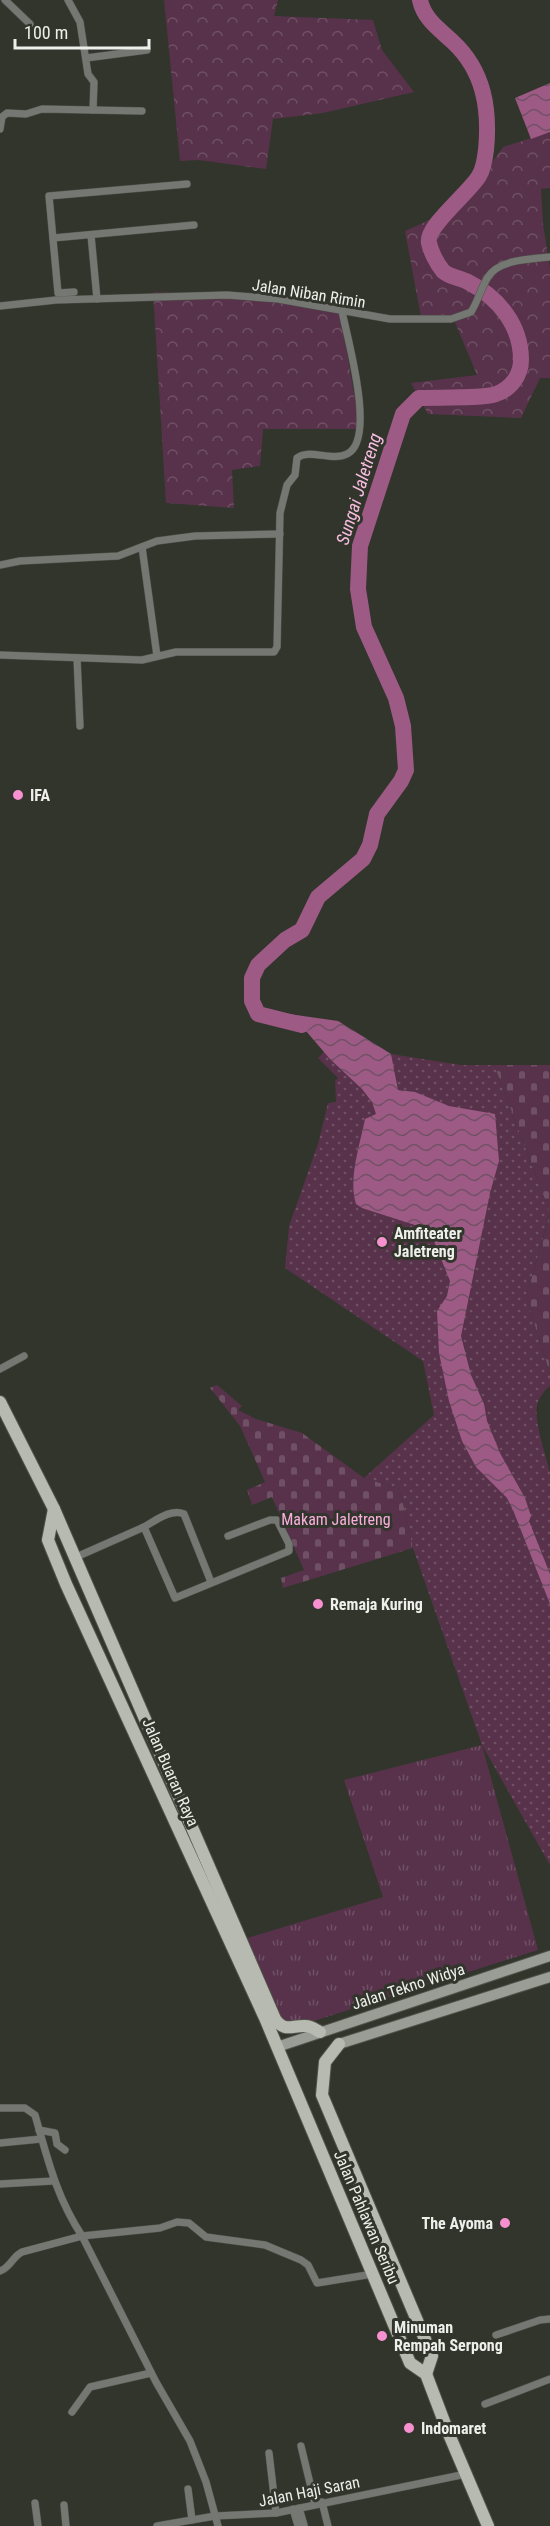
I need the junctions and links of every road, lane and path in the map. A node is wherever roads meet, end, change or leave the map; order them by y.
1 (5, 0) edge
2 (70, 0) edge
3 (0, 4) edge
4 (30, 24) dead end
5 (147, 50) dead end
6 (86, 58) junction
7 (93, 110) junction
8 (142, 111) dead end
9 (0, 129) edge
10 (187, 183) dead end
11 (194, 225) dead end
12 (91, 235) junction
13 (52, 238) junction
14 (550, 257) edge
15 (74, 292) dead end
16 (97, 299) junction
17 (0, 306) edge
18 (342, 311) junction
19 (279, 534) junction
20 (142, 547) junction
21 (0, 565) edge
22 (0, 655) edge
23 (157, 656) junction
24 (77, 658) junction
25 (80, 726) dead end
26 (24, 1356) dead end
27 (0, 1369) edge
28 (0, 1402) edge
29 (54, 1509) junction
30 (144, 1527) junction
31 (228, 1536) dead end
32 (74, 1558) junction
33 (211, 1582) junction
34 (550, 1956) edge
35 (247, 1969) junction
36 (550, 1977) edge
37 (320, 2031) junction
38 (339, 2044) joint
39 (278, 2047) junction
40 (322, 2095) joint
41 (0, 2108) edge
42 (39, 2130) junction
43 (41, 2139) junction
44 (0, 2143) edge
45 (65, 2150) dead end
46 (53, 2181) junction
47 (0, 2184) edge
48 (82, 2236) junction
49 (0, 2271) edge
50 (373, 2274) junction
51 (550, 2319) edge
52 (496, 2335) dead end
53 (151, 2373) junction
54 (426, 2374) junction
55 (550, 2379) edge
56 (485, 2404) dead end
57 (72, 2412) dead end
58 (301, 2446) dead end
59 (269, 2453) dead end
60 (466, 2474) junction
61 (188, 2489) dead end
62 (35, 2503) dead end
63 (319, 2503) junction
64 (64, 2505) dead end
65 (296, 2509) junction
66 (276, 2513) junction
67 (215, 2516) junction
68 (192, 2520) junction
69 (301, 2525) edge
70 (38, 2526) edge
71 (66, 2526) edge
72 (157, 2526) edge
73 (218, 2526) edge
74 (328, 2526) edge
75 (488, 2526) edge

1 - 3 street
1 - 4 street
2 - 6 street
5 - 6 street
6 - 7 street
7 - 8 street
7 - 9 street
10 - 13 street
11 - 12 street
12 - 13 street
12 - 16 street
13 - 15 street
14 - 18 street, Jalan Niban Rimin
16 - 17 street, Jalan Niban Rimin
16 - 18 street, Jalan Niban Rimin
18 - 19 street
19 - 20 street
19 - 23 street
20 - 21 street
20 - 23 street
22 - 24 street
23 - 24 street
24 - 25 street
26 - 27 street
28 - 29 main road, Jalan Buaran Raya
29 - 32 main road, Jalan Buaran Raya
29 - 35 main road, Jalan Buaran Raya
30 - 32 street
30 - 33 street
30 - 33 street
31 - 33 street
32 - 35 main road, Jalan Buaran Raya
34 - 37 main road, Jalan Tekno Widya
35 - 37 main road, Jalan Buaran Raya
35 - 39 main road, Jalan Buaran Raya
36 - 38 main road, Jalan Tekno Widya
37 - 39 main road, Jalan Tekno Widya
38 - 40 main road, Jalan Tekno Widya
39 - 50 main road, Jalan Pahlawan Seribu
40 - 54 main road, Jalan Pahlawan Seribu
41 - 42 street
42 - 43 street
42 - 45 street
43 - 44 street
43 - 46 street
46 - 47 street
46 - 48 street
48 - 49 street
48 - 50 street
48 - 53 street
50 - 54 main road, Jalan Pahlawan Seribu
51 - 52 street
53 - 57 street
53 - 67 street
54 - 60 main road, Jalan Pahlawan Seribu
55 - 56 street
58 - 63 street
59 - 66 street
60 - 63 street, Jalan Haji Saran
60 - 75 main road, Jalan Pahlawan Seribu
61 - 68 street
62 - 70 street
63 - 65 street, Jalan Haji Saran
63 - 74 street
64 - 71 street
65 - 66 street, Jalan Haji Saran
65 - 69 street
66 - 67 street, Jalan Haji Saran
67 - 68 street, Jalan Haji Saran
67 - 73 street
68 - 72 street, Jalan Haji Saran

